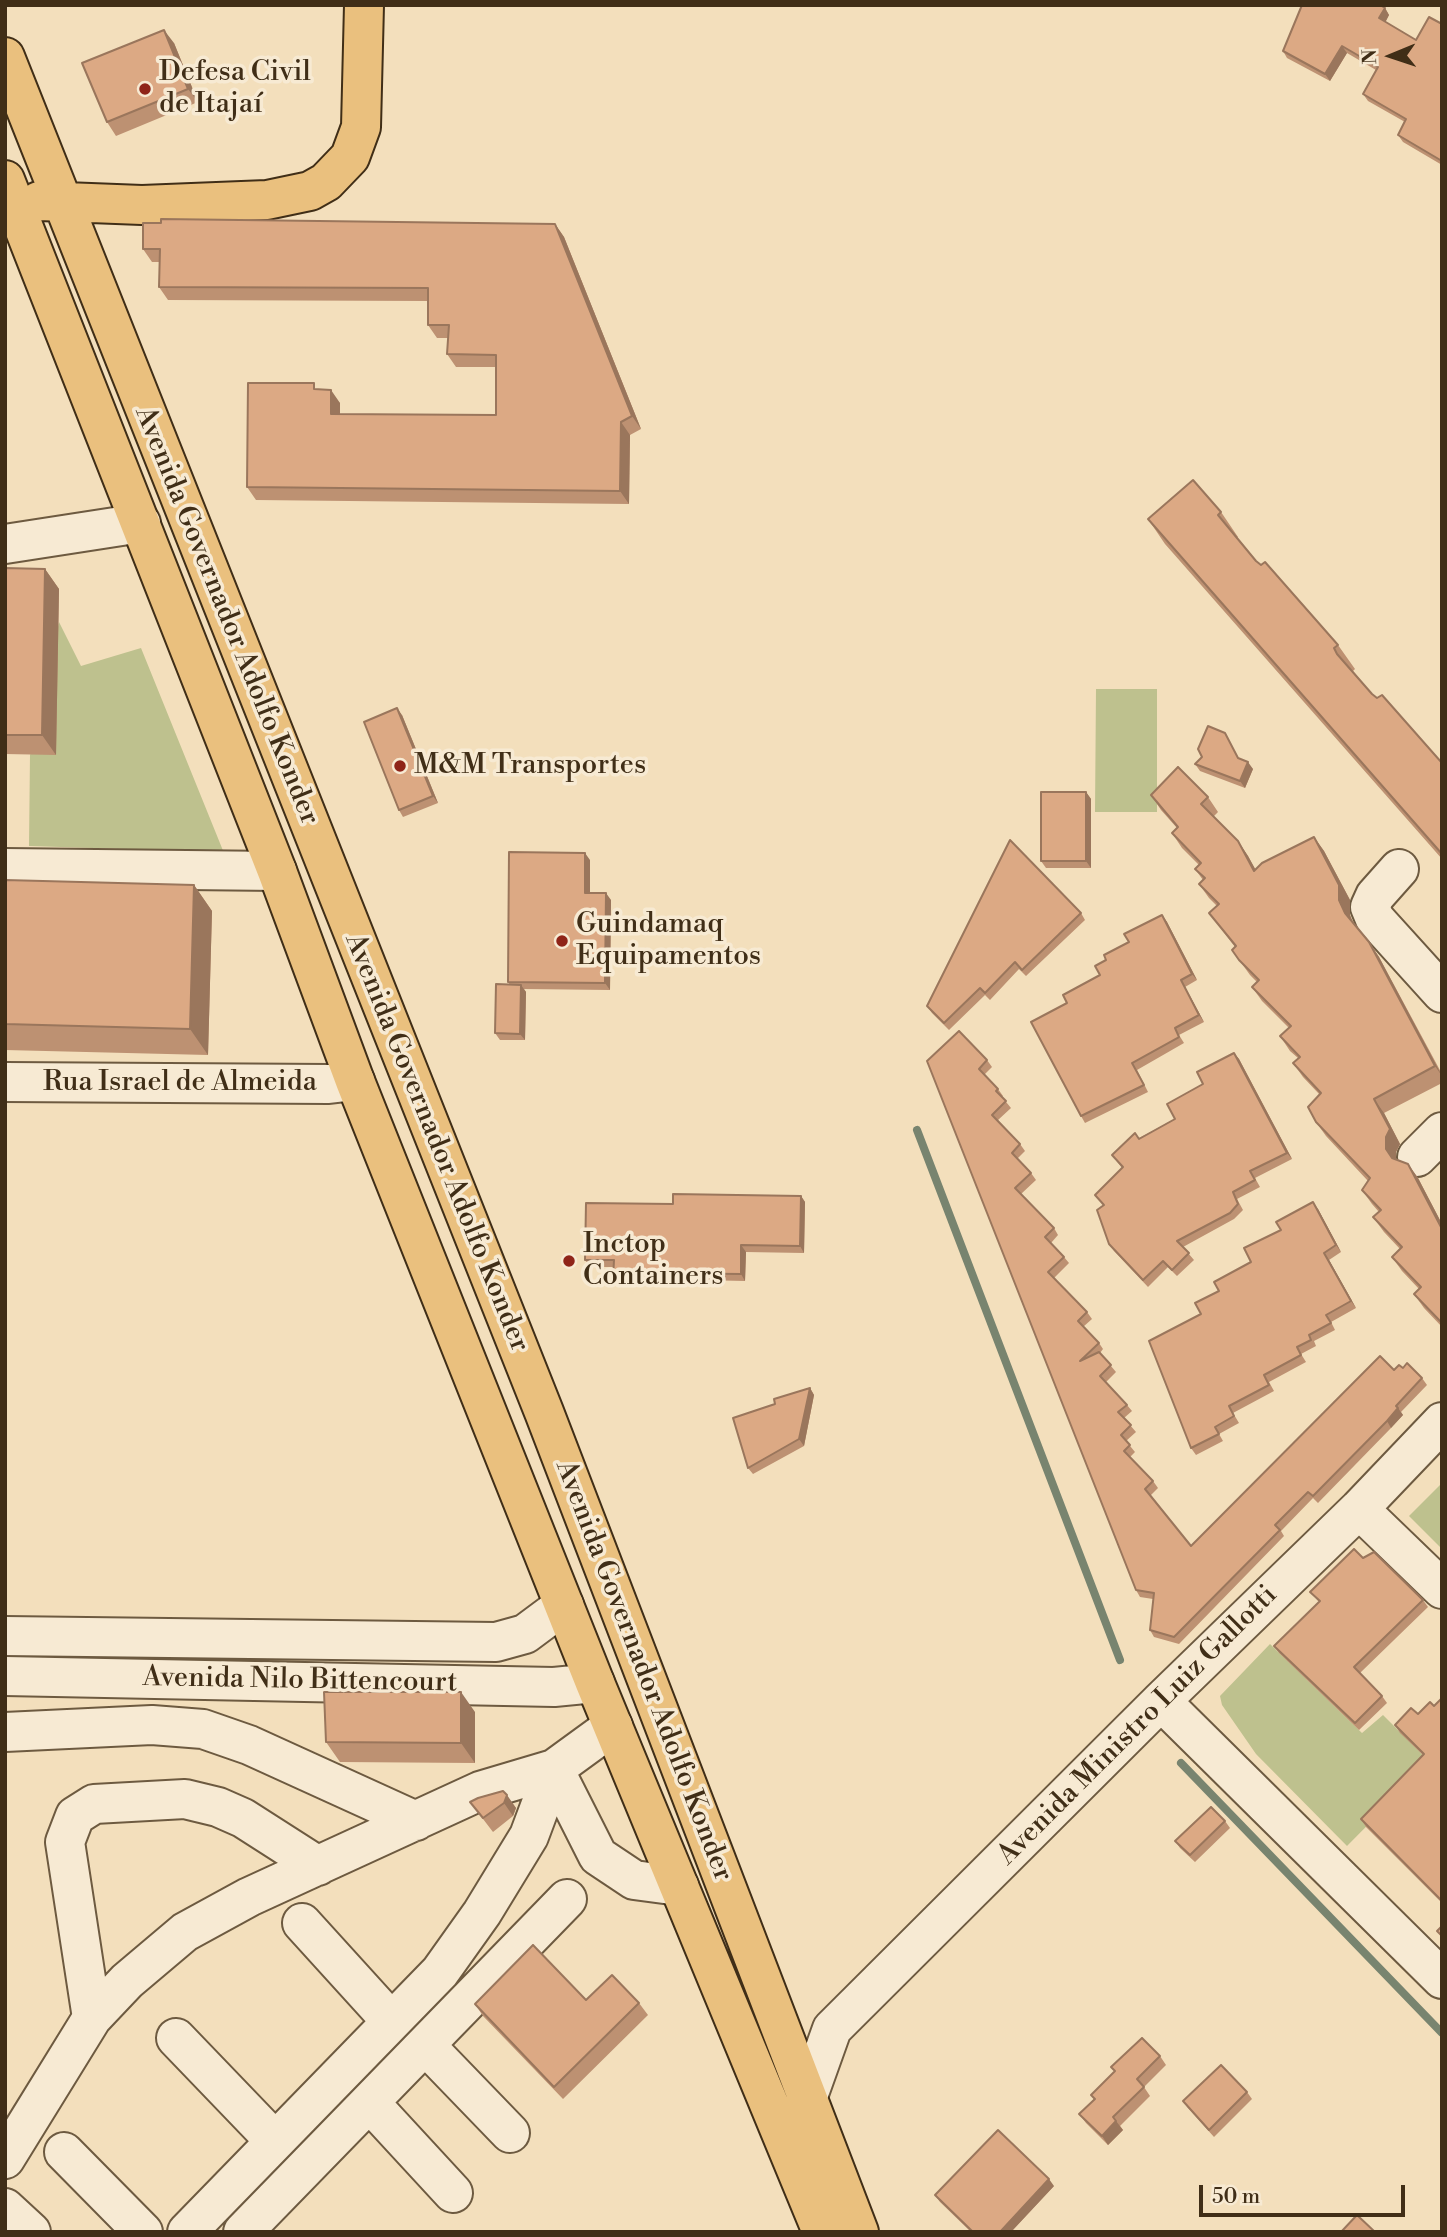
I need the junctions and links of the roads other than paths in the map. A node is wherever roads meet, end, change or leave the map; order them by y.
1 (364, 5) edge
2 (5, 57) edge
3 (8, 194) edge
4 (62, 201) junction
5 (142, 205) junction
6 (92, 278) junction
7 (141, 523) junction
8 (5, 544) edge
9 (5, 868) edge
10 (1399, 869) dead end
11 (277, 871) junction
12 (1442, 993) edge
13 (355, 1081) junction
14 (5, 1082) edge
15 (1442, 1422) edge
16 (1359, 1509) junction
17 (1442, 1589) edge
18 (564, 1605) junction
19 (5, 1636) edge
20 (5, 1676) edge
21 (595, 1683) junction
22 (1161, 1701) junction
23 (613, 1726) junction
24 (5, 1732) edge
25 (554, 1769) junction
26 (416, 1821) junction
27 (318, 1866) junction
28 (678, 1886) junction
29 (567, 1899) dead end
30 (302, 1923) dead end
31 (440, 1972) junction
32 (1442, 1979) edge
33 (467, 2002) junction
34 (92, 2018) junction
35 (778, 2020) junction
36 (391, 2021) junction
37 (832, 2029) junction
38 (176, 2038) dead end
39 (426, 2046) junction
40 (807, 2099) junction
41 (370, 2104) junction
42 (510, 2133) dead end
43 (275, 2141) junction
44 (64, 2152) dead end
45 (5, 2159) edge
46 (453, 2193) dead end
47 (5, 2208) edge
48 (253, 2228) edge
49 (30, 2232) edge
50 (143, 2232) edge
51 (187, 2232) edge
52 (822, 2232) edge
53 (859, 2232) edge

1 - 5 main road
2 - 4 main road, Avenida Governador Adolfo Konder
3 - 4 main road
3 - 7 main road, Avenida Governador Adolfo Konder
4 - 5 main road
4 - 6 main road, Avenida Governador Adolfo Konder
5 - 6 main road
6 - 35 main road, Avenida Governador Adolfo Konder
7 - 8 street
7 - 11 main road, Avenida Governador Adolfo Konder
9 - 11 street
10 - 12 street
11 - 13 main road, Avenida Governador Adolfo Konder
13 - 14 street, Rua Israel de Almeida
13 - 18 main road, Avenida Governador Adolfo Konder
15 - 16 street, Avenida Ministro Luiz Gallotti
16 - 17 street
16 - 22 street, Avenida Ministro Luiz Gallotti
18 - 19 street, Avenida Nilo Bittencourt
18 - 21 main road, Avenida Governador Adolfo Konder
20 - 21 street, Avenida Nilo Bittencourt
21 - 23 main road, Avenida Governador Adolfo Konder
22 - 32 street
22 - 37 street, Avenida Ministro Luiz Gallotti
23 - 25 street
23 - 28 main road, Avenida Governador Adolfo Konder
24 - 26 street
25 - 26 street
25 - 28 street
25 - 31 street
26 - 27 street
27 - 34 street
27 - 34 street
28 - 52 main road, Avenida Governador Adolfo Konder
29 - 33 street
30 - 36 street
31 - 33 street
31 - 36 street
33 - 39 street
34 - 45 street
35 - 37 street
35 - 40 main road, Avenida Governador Adolfo Konder
36 - 43 street
37 - 40 street, Avenida Ministro Luiz Gallotti
38 - 43 street
39 - 41 street
39 - 42 street
40 - 53 main road, Avenida Governador Adolfo Konder
41 - 46 street
41 - 48 street
43 - 51 street
44 - 50 street
47 - 49 street

